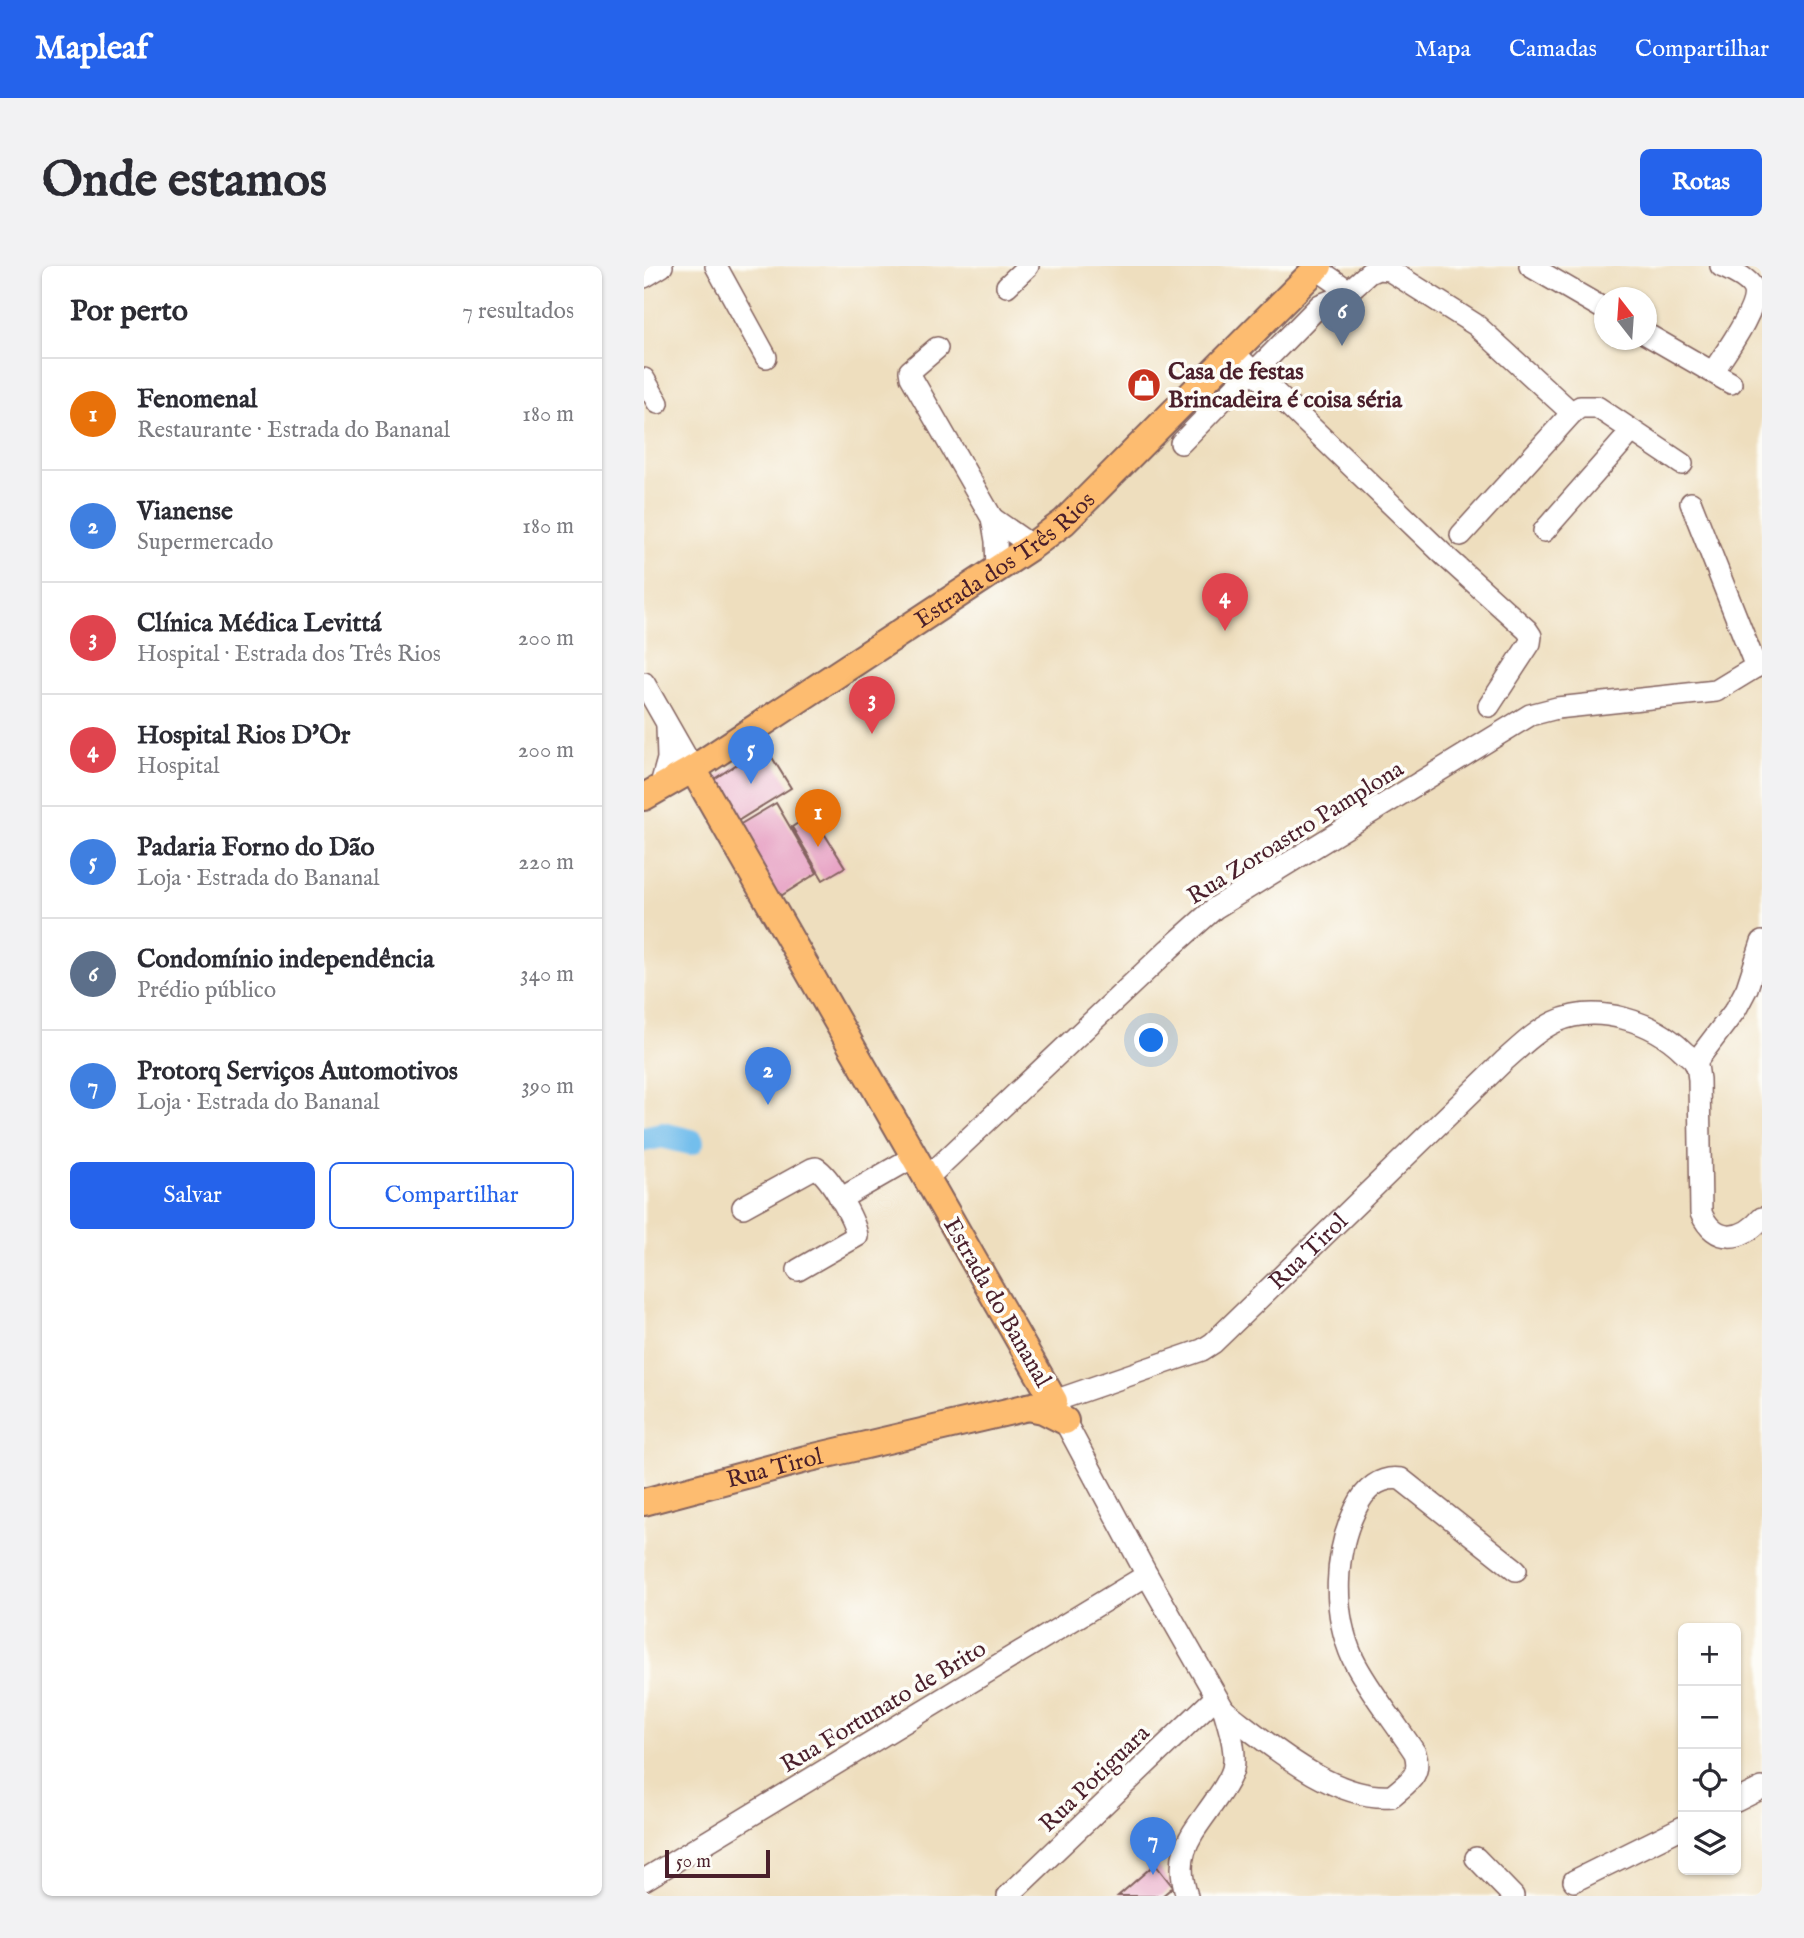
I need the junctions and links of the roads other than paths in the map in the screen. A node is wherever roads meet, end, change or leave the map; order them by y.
1 (662, 266) edge
2 (716, 266) edge
3 (1028, 266) edge
4 (1530, 266) edge
5 (1721, 266) edge
6 (1318, 267) edge
7 (644, 277) edge
8 (1007, 286) dead end
9 (1349, 290) junction
10 (1594, 303) edge
11 (1657, 340) edge
12 (937, 348) dead end
13 (766, 357) dead end
14 (1249, 363) junction
15 (644, 379) edge
16 (658, 403) dead end
17 (1572, 413) junction
18 (1632, 431) junction
19 (1181, 443) dead end
20 (1682, 464) dead end
21 (1691, 503) dead end
22 (992, 518) junction
23 (1544, 531) dead end
24 (1461, 535) dead end
25 (1032, 546) junction
26 (997, 569) junction
27 (1759, 665) edge
28 (644, 683) edge
29 (1489, 706) dead end
30 (666, 721) junction
31 (693, 768) junction
32 (652, 793) edge
33 (1762, 942) edge
34 (1695, 1063) junction
35 (921, 1167) junction
36 (840, 1199) junction
37 (743, 1207) dead end
38 (1762, 1218) edge
39 (798, 1270) dead end
40 (1025, 1348) junction
41 (1060, 1411) junction
42 (1001, 1413) junction
43 (644, 1502) edge
44 (1516, 1570) dead end
45 (1147, 1576) junction
46 (1220, 1704) junction
47 (1762, 1788) edge
48 (1741, 1798) edge
49 (1678, 1829) edge
50 (1476, 1858) dead end
51 (646, 1875) edge
52 (1574, 1881) dead end
53 (1008, 1896) edge
54 (1187, 1896) edge
55 (1513, 1896) edge

1 - 7 street
2 - 13 street
3 - 8 street
4 - 10 street
5 - 11 street
6 - 9 street
6 - 14 main road, Estrada dos Três Rios
9 - 14 street
9 - 17 street
12 - 22 street
14 - 19 street
14 - 25 main road, Estrada dos Três Rios
14 - 29 street
15 - 16 street
17 - 18 street
17 - 24 street
18 - 20 street
18 - 23 street
21 - 27 street
22 - 25 street
22 - 26 street
25 - 26 main road, Estrada dos Três Rios
26 - 31 main road, Estrada dos Três Rios
27 - 35 street, Rua Zoroastro Pamplona
28 - 30 street, Estrada do Bananal
30 - 31 street, Estrada do Bananal
30 - 32 street, Estrada do Bananal
31 - 32 main road, Estrada dos Três Rios
31 - 35 main road, Estrada do Bananal
33 - 34 street
34 - 38 street
34 - 41 street, Rua Tirol
35 - 36 street, Rua Zoroastro Pamplona
35 - 40 main road, Estrada do Bananal
36 - 37 street
36 - 39 street
40 - 41 main road, Estrada do Bananal
40 - 42 main road
41 - 42 main road, Rua Tirol
41 - 45 street, Estrada do Bananal
42 - 43 main road, Rua Tirol
44 - 46 street
45 - 46 street, Estrada do Bananal
45 - 51 street, Rua Fortunato de Brito
46 - 53 street, Rua Potiguara
46 - 54 street, Estrada do Bananal
47 - 48 street
49 - 52 street
50 - 55 street

